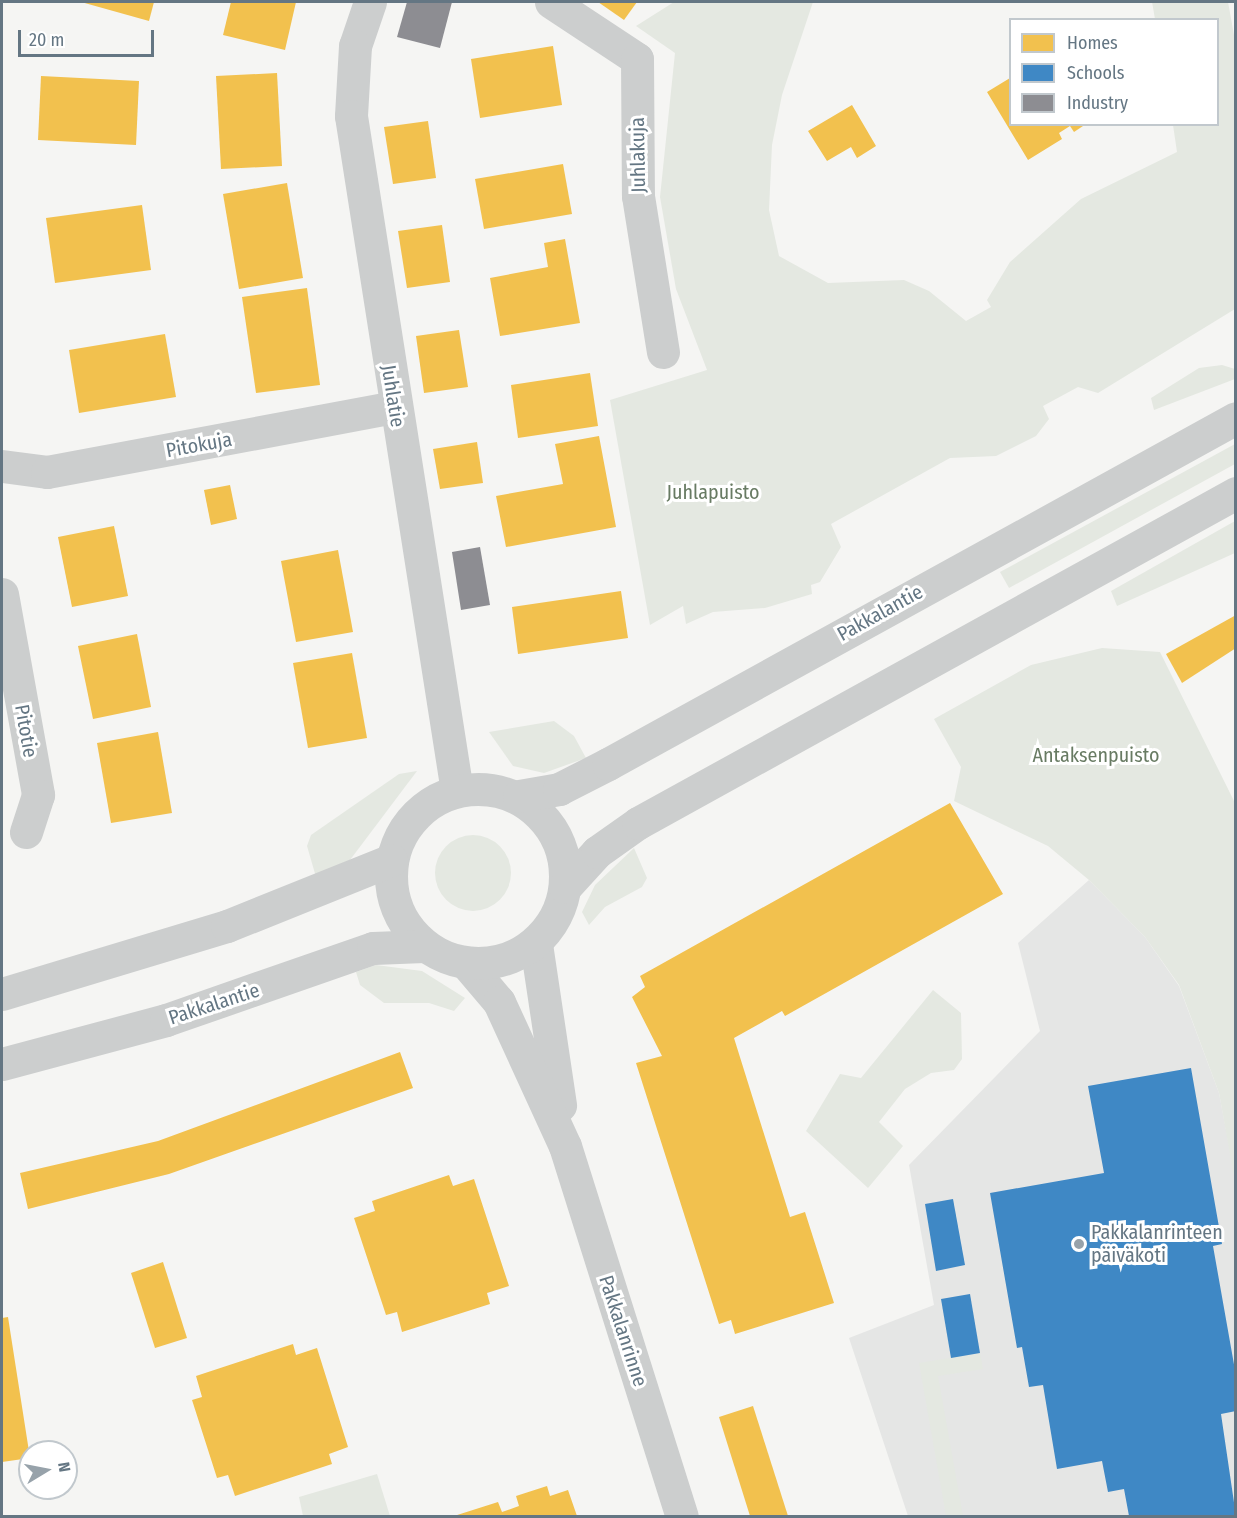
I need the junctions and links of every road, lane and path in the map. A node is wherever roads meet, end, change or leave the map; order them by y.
1 (370, 2) edge
2 (551, 2) edge
3 (663, 352) dead end
4 (395, 407) junction
5 (1236, 417) edge
6 (2, 466) edge
7 (1236, 493) edge
8 (2, 594) edge
9 (457, 790) junction
10 (519, 796) junction
11 (26, 832) dead end
12 (391, 860) junction
13 (565, 887) junction
14 (536, 944) junction
15 (424, 946) junction
16 (466, 963) junction
17 (2, 994) edge
18 (2, 1064) edge
19 (565, 1146) junction
20 (682, 1516) edge

1 - 4 street, Juhlatie
2 - 3 street, Juhlakuja
4 - 6 street, Pitokuja
4 - 9 street, Juhlatie
5 - 10 street, Pakkalantie
7 - 13 street
8 - 11 street, Pitotie
9 - 10 street
9 - 12 street
10 - 13 street
12 - 15 street
12 - 17 street
13 - 14 street
14 - 16 street
14 - 19 street, Pakkalanrinne
15 - 16 street
15 - 18 street, Pakkalantie
16 - 19 street, Pakkalanrinne
19 - 20 street, Pakkalanrinne

